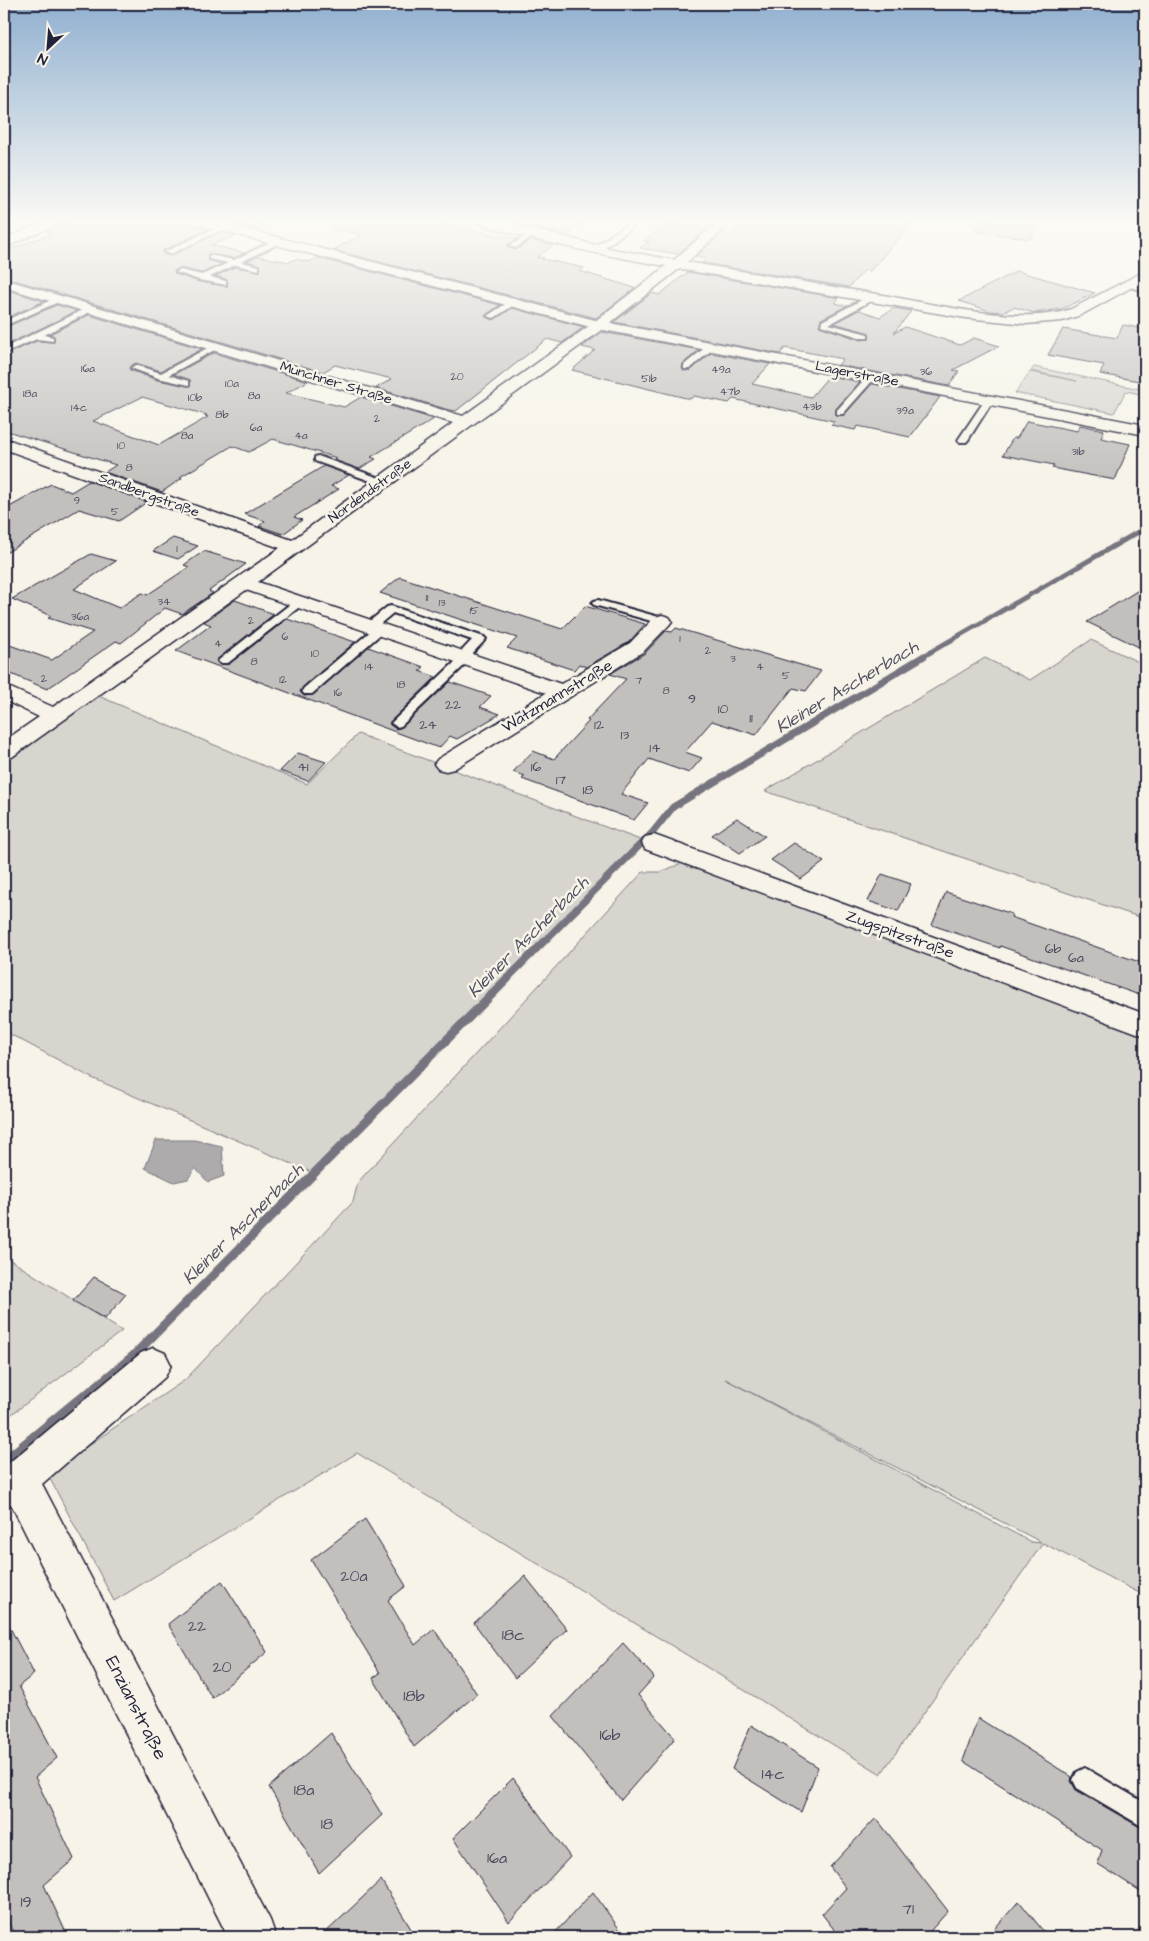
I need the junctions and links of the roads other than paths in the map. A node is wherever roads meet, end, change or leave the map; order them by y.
1 (38, 310) edge
2 (90, 310) joint
3 (502, 310) edge
4 (538, 310) edge
5 (618, 310) edge
6 (848, 310) edge
7 (941, 310) edge
8 (1081, 310) edge
9 (491, 316) dead end
10 (4, 325) edge
11 (598, 325) junction
12 (13, 329) dead end
13 (36, 336) junction
14 (865, 336) dead end
15 (50, 340) dead end
16 (711, 346) junction
17 (216, 347) junction
18 (4, 351) edge
19 (4, 356) edge
20 (13, 358) dead end
21 (687, 367) dead end
22 (135, 368) dead end
23 (161, 376) junction
24 (871, 377) junction
25 (186, 383) dead end
26 (990, 398) junction
27 (840, 412) dead end
28 (467, 422) junction
29 (1145, 430) edge
30 (963, 440) dead end
31 (4, 443) edge
32 (318, 459) dead end
33 (382, 482) junction
34 (294, 547) junction
35 (243, 583) junction
36 (298, 602) junction
37 (598, 603) dead end
38 (662, 621) joint
39 (374, 628) junction
40 (463, 659) junction
41 (224, 661) dead end
42 (308, 691) dead end
43 (4, 692) edge
44 (564, 692) junction
45 (55, 716) junction
46 (397, 723) dead end
47 (4, 752) edge
48 (446, 764) dead end
49 (654, 843) dead end
50 (1145, 1025) edge
51 (153, 1365) dead end
52 (11, 1483) edge
53 (1085, 1780) dead end
54 (1145, 1816) edge
55 (253, 1937) edge

1 - 10 lane
2 - 13 lane
2 - 17 street, Münchner Straße
3 - 9 lane
4 - 11 street, Lagerstraße
5 - 11 street, Nordendstraße
6 - 14 lane
7 - 8 street
10 - 12 lane
11 - 16 street, Lagerstraße
11 - 28 street, Nordendstraße
13 - 15 lane
13 - 18 lane
16 - 21 lane
16 - 24 street, Lagerstraße
17 - 23 lane
17 - 28 street, Münchner Straße
19 - 20 lane
22 - 23 lane
23 - 25 lane
24 - 26 street, Lagerstraße
24 - 27 lane
26 - 29 street, Lagerstraße
26 - 30 lane
28 - 33 street, Nordendstraße
31 - 34 street, Sandbergstraße
32 - 33 lane
33 - 34 street, Nordendstraße
34 - 35 street, Nordendstraße
35 - 36 street
35 - 45 street, Nordendstraße
36 - 39 street
36 - 41 lane
37 - 38 lane
38 - 44 street, Watzmannstraße
39 - 40 street
39 - 42 lane
40 - 44 street
40 - 46 lane
43 - 45 street
44 - 48 street, Watzmannstraße
45 - 47 street, Nordendstraße
49 - 50 street, Zugspitzstraße
51 - 52 street
52 - 55 street, Enzianstraße
53 - 54 lane

